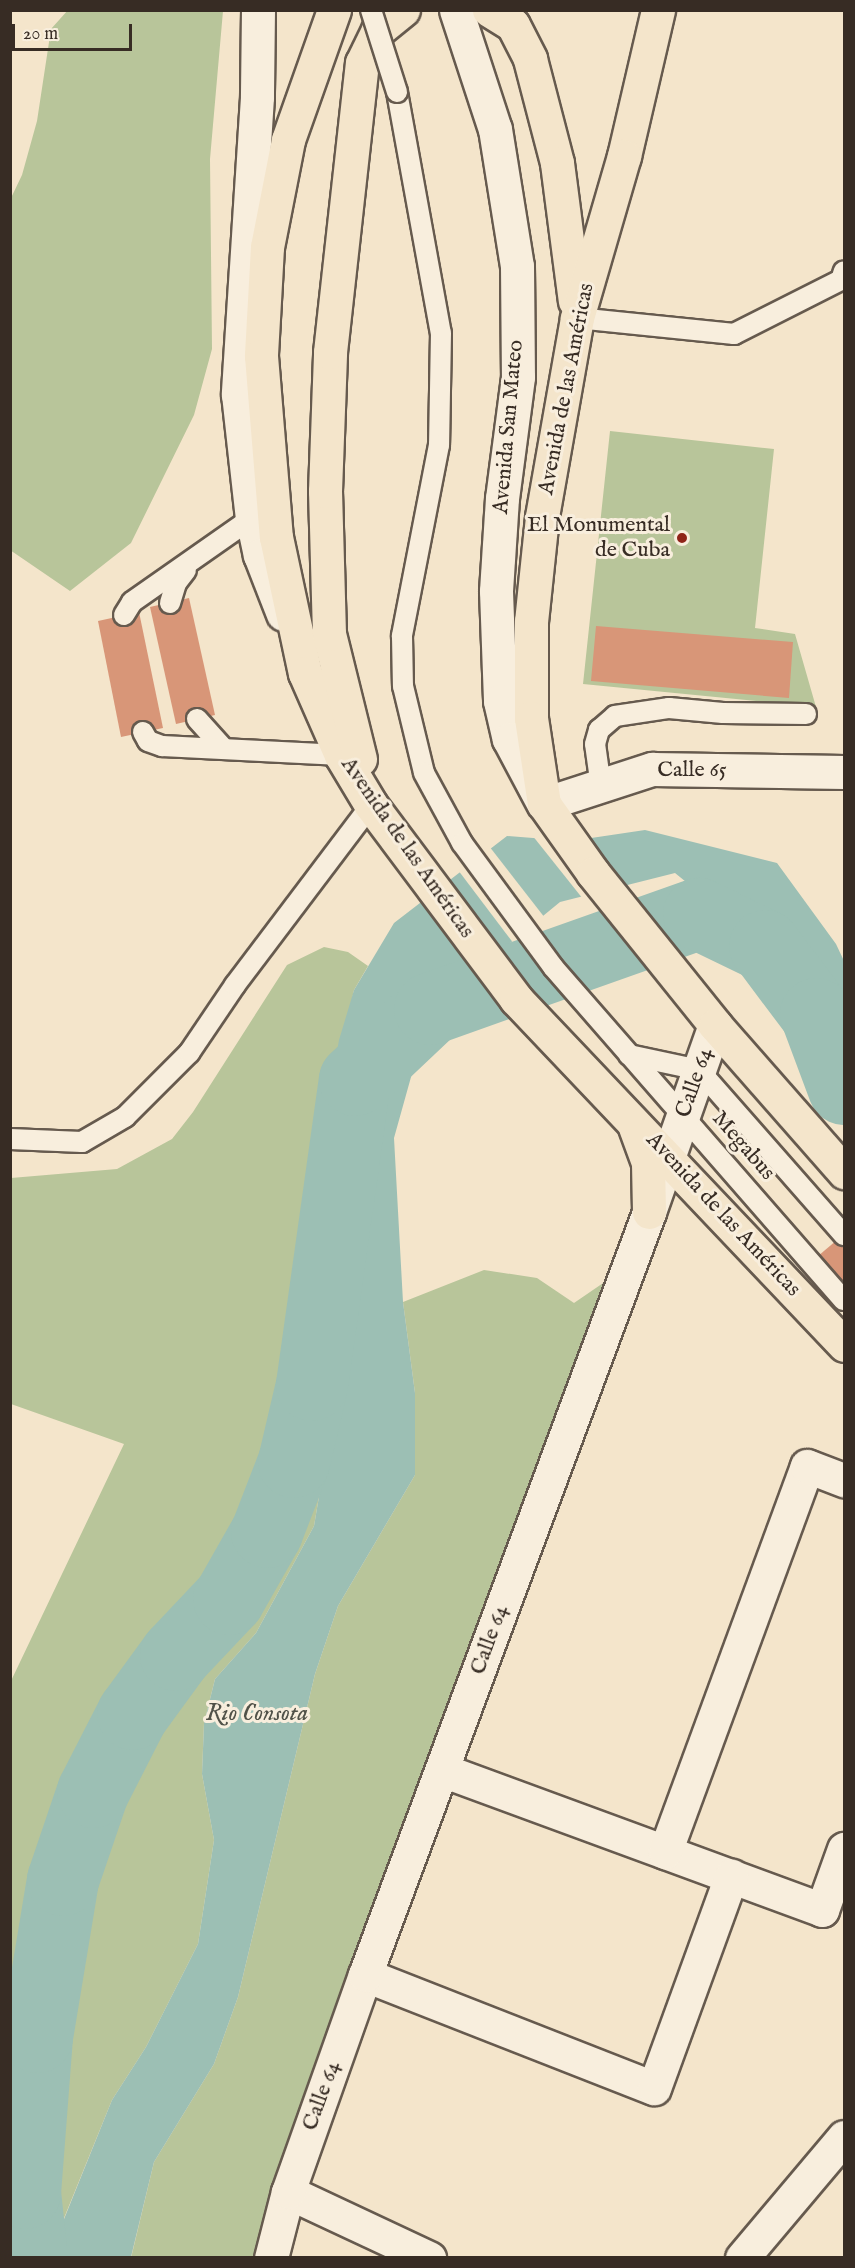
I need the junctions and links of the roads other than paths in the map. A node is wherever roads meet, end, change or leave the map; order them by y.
1 (258, 10) edge
2 (334, 10) edge
3 (371, 10) edge
4 (403, 10) edge
5 (456, 10) edge
6 (489, 10) edge
7 (658, 10) edge
8 (844, 271) edge
9 (577, 318) junction
10 (252, 518) junction
11 (189, 565) junction
12 (170, 603) dead end
13 (124, 615) dead end
14 (305, 672) junction
15 (806, 714) dead end
16 (197, 719) dead end
17 (143, 732) dead end
18 (224, 749) junction
19 (341, 755) junction
20 (844, 772) edge
21 (601, 787) junction
22 (544, 804) junction
23 (371, 805) junction
24 (715, 1025) junction
25 (629, 1055) junction
26 (699, 1070) junction
27 (684, 1115) junction
28 (631, 1117) junction
29 (10, 1139) edge
30 (669, 1156) junction
31 (844, 1172) edge
32 (713, 1204) junction
33 (650, 1212) junction
34 (844, 1235) edge
35 (844, 1300) edge
36 (844, 1345) edge
37 (844, 1480) edge
38 (442, 1770) junction
39 (844, 1849) edge
40 (665, 1852) junction
41 (731, 1876) junction
42 (365, 1975) junction
43 (844, 2137) edge
44 (288, 2192) junction
45 (272, 2257) edge
46 (429, 2258) edge
47 (742, 2258) edge

1 - 10 street
2 - 14 main road, Avenida de las Américas
3 - 25 lane, Megabus, bridge
4 - 23 main road
5 - 22 street, Avenida San Mateo
6 - 9 main road
7 - 9 main road, Avenida de las Américas
8 - 9 lane
9 - 22 main road, Avenida de las Américas
10 - 11 lane
10 - 14 street
11 - 12 lane
11 - 13 lane
14 - 19 main road, Avenida de las Américas
15 - 21 lane
16 - 18 lane
17 - 18 lane
18 - 19 lane
19 - 23 main road, Avenida de las Américas
20 - 21 street, Calle 65
21 - 22 street, Calle 65
22 - 24 main road, Avenida de las Américas
23 - 28 main road, Avenida de las Américas
23 - 29 lane
24 - 26 street, Calle 64
24 - 31 main road, Avenida de las Américas
25 - 26 lane
25 - 27 lane, Megabus
26 - 27 street, Calle 64
26 - 34 lane, Megabus
27 - 30 street, Calle 64
27 - 35 lane, Megabus
28 - 30 main road, Avenida de las Américas
28 - 33 main road
30 - 32 main road, Avenida de las Américas
30 - 33 street, Calle 64
32 - 33 main road
32 - 36 main road, Avenida de las Américas
33 - 38 street, Calle 64
37 - 40 street
38 - 40 street
38 - 42 street, Calle 64
39 - 41 street
40 - 41 street
41 - 42 street
42 - 44 street, Calle 64
43 - 47 street
44 - 45 street, Calle 64
44 - 46 street

